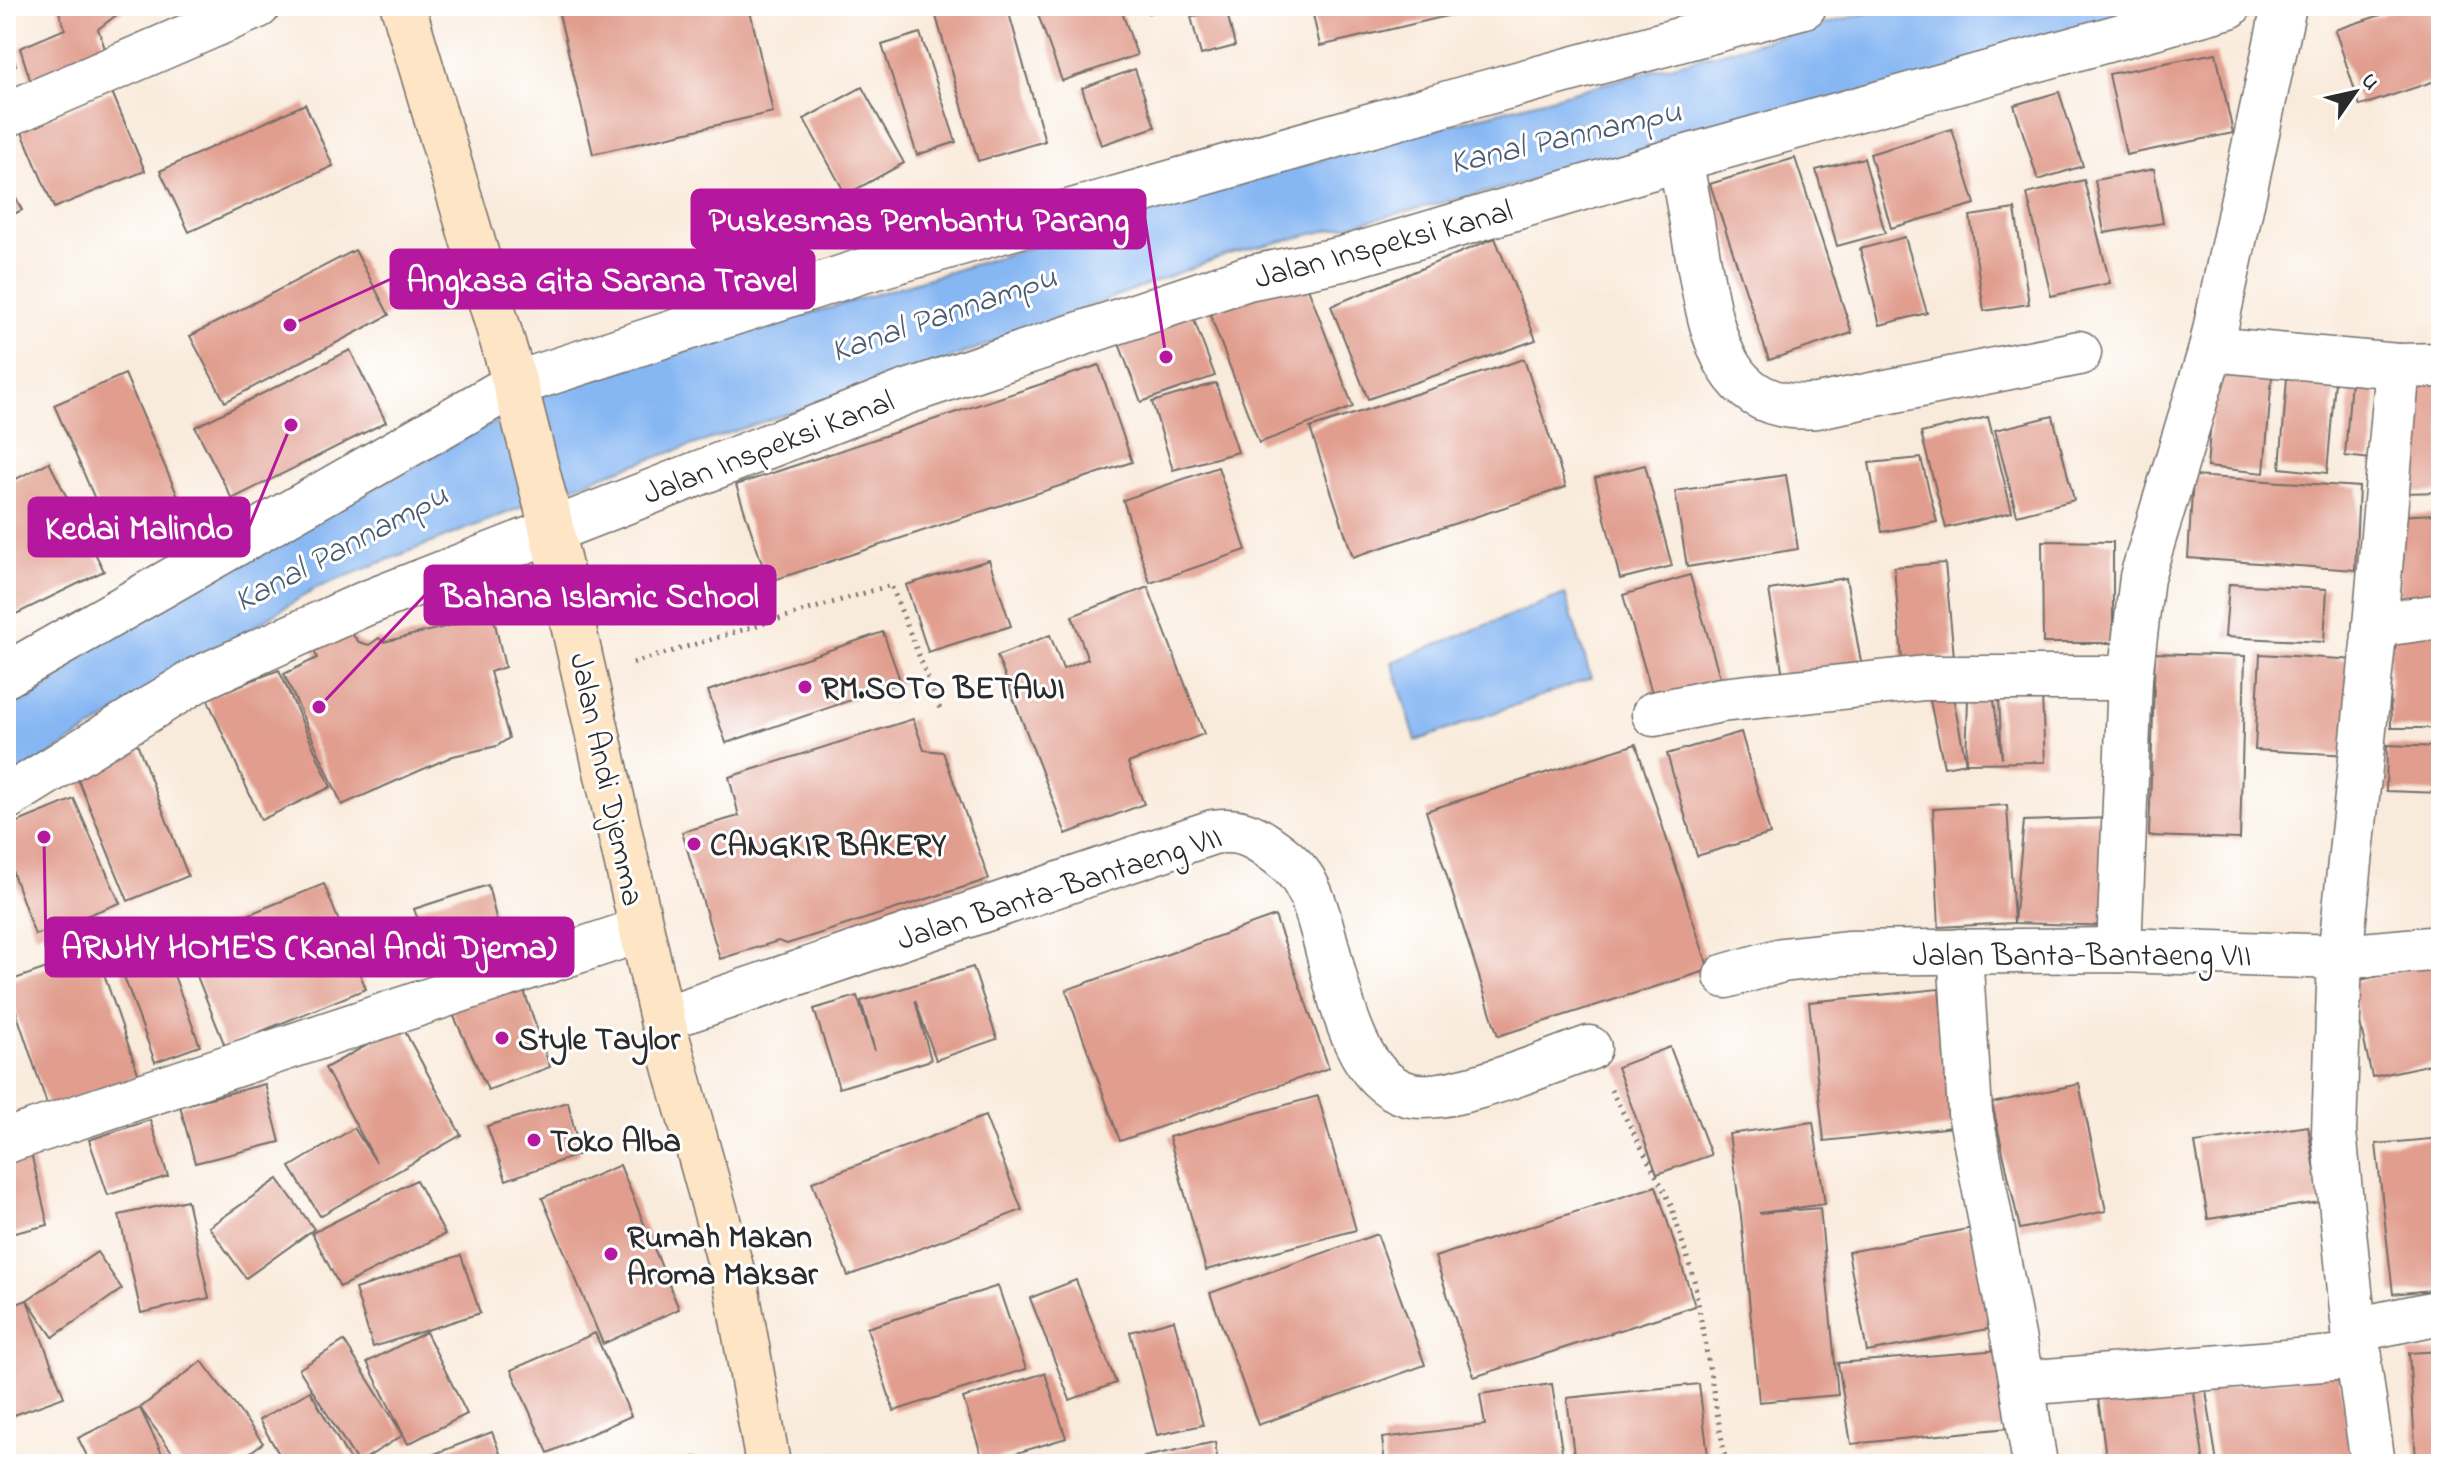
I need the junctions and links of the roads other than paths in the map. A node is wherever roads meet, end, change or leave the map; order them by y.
1 (258, 6) edge
2 (403, 6) edge
3 (1804, 6) edge
4 (2229, 6) edge
5 (2284, 6) edge
6 (6, 115) edge
7 (1680, 159) junction
8 (2211, 349) junction
9 (2079, 353) dead end
10 (2441, 365) edge
11 (2398, 366) junction
12 (518, 395) junction
13 (549, 517) junction
14 (2441, 616) edge
15 (2375, 625) junction
16 (6, 675) edge
17 (2130, 678) junction
18 (1654, 714) dead end
19 (6, 798) edge
20 (641, 930) junction
21 (2441, 948) edge
22 (2119, 950) junction
23 (1960, 951) junction
24 (2340, 957) junction
25 (1726, 976) dead end
26 (662, 1019) junction
27 (1589, 1048) road end
28 (6, 1141) edge
29 (2441, 1312) edge
30 (2357, 1343) junction
31 (2022, 1383) junction
32 (768, 1464) edge
33 (2035, 1464) edge
34 (2373, 1464) edge

1 - 6 street
2 - 12 main road, Jalan Andi Djemma
3 - 12 street
4 - 7 street, Jalan Inspeksi Kanal
5 - 8 street
7 - 9 street
7 - 13 street, Jalan Inspeksi Kanal
8 - 11 street
8 - 17 street
10 - 11 street
11 - 15 street
12 - 13 main road, Jalan Andi Djemma
12 - 16 street
13 - 19 street, Jalan Inspeksi Kanal
13 - 20 main road, Jalan Andi Djemma
14 - 15 street
15 - 24 street
17 - 18 street
17 - 22 street
20 - 26 main road, Jalan Andi Djemma
20 - 28 street
21 - 24 street, Jalan Banta-Bantaeng VII
22 - 23 street, Jalan Banta-Bantaeng VII
22 - 24 street, Jalan Banta-Bantaeng VII
23 - 25 street, Jalan Banta-Bantaeng VII
23 - 31 street
24 - 30 street
26 - 27 street, Jalan Banta-Bantaeng VII
26 - 32 main road, Jalan Andi Djemma
29 - 30 street
30 - 31 street
30 - 34 street
31 - 33 street

